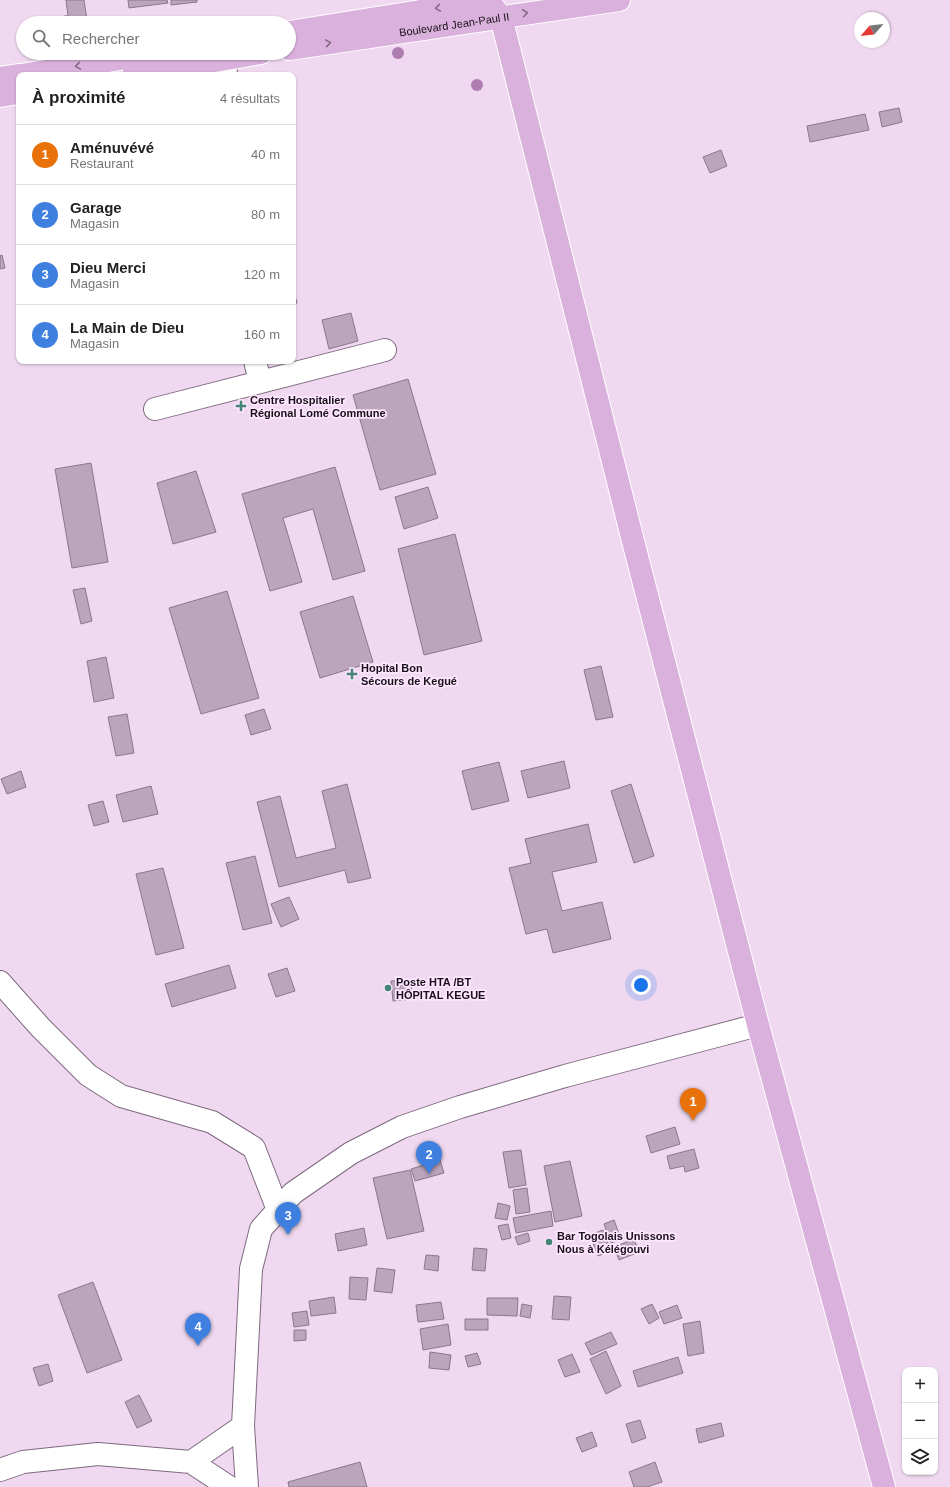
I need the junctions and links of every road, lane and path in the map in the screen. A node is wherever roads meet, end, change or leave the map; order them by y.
1 (619, 0) edge
2 (493, 6) edge
3 (296, 31) edge
4 (296, 48) edge
5 (114, 60) edge
6 (244, 60) edge
7 (226, 67) edge
8 (194, 70) edge
9 (39, 72) edge
10 (170, 72) edge
11 (16, 76) edge
12 (0, 78) edge
13 (16, 93) edge
14 (0, 96) edge
15 (386, 350) dead end
16 (258, 371) edge
17 (154, 409) dead end
18 (0, 982) edge
19 (758, 1025) junction
20 (278, 1210) junction
21 (243, 1426) junction
22 (191, 1462) junction
23 (0, 1470) edge
24 (229, 1487) edge
25 (247, 1487) edge
26 (884, 1487) edge

2 -> 1 main road, Boulevard Jean-Paul II
2 -> 3 main road, Boulevard Jean-Paul II
4 -> 2 main road, Boulevard Jean-Paul II
2 - 19 main road
5 -> 9 main road
6 - 7 main road
7 - 8 main road
8 - 10 main road
11 - 12 main road
13 - 14 main road
15 - 16 street
16 - 17 street
18 - 20 street
19 - 20 street
19 - 26 main road
20 - 21 street
21 - 22 street
21 - 25 street
22 - 23 street
22 - 24 street

